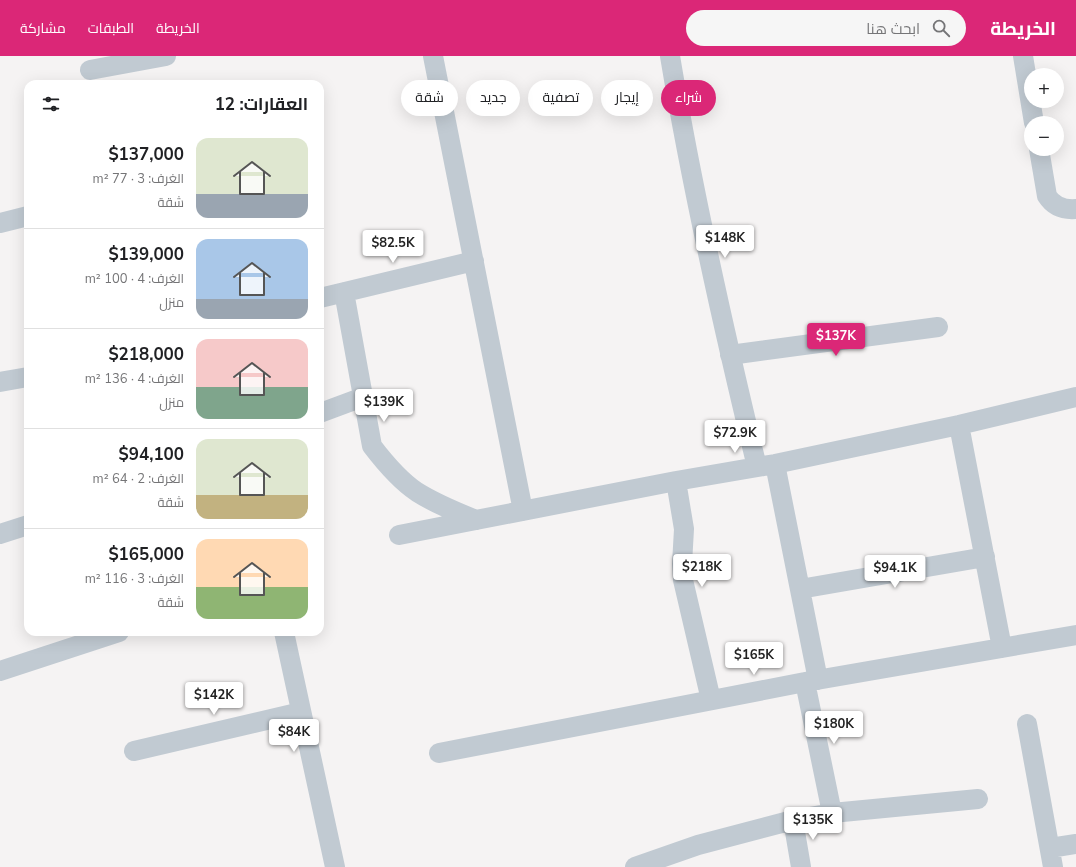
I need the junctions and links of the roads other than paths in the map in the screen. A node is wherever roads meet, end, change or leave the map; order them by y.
1 (166, 56) edge
2 (433, 56) edge
3 (670, 56) edge
4 (1023, 56) edge
5 (90, 70) edge
6 (1033, 116) edge
7 (1040, 156) edge
8 (1076, 209) edge
9 (24, 217) edge
10 (0, 224) edge
11 (474, 261) junction
12 (344, 292) junction
13 (324, 297) edge
14 (938, 327) dead end
15 (730, 355) junction
16 (24, 378) edge
17 (0, 382) edge
18 (363, 397) junction
19 (1076, 397) edge
20 (324, 412) edge
21 (960, 425) junction
22 (766, 465) junction
23 (676, 481) junction
24 (523, 511) junction
25 (476, 520) junction
26 (24, 526) edge
27 (0, 534) edge
28 (400, 536) dead end
29 (985, 557) junction
30 (800, 589) junction
31 (1076, 635) edge
32 (107, 636) edge
33 (285, 636) edge
34 (1002, 648) junction
35 (0, 671) edge
36 (811, 681) junction
37 (711, 700) junction
38 (301, 712) junction
39 (1027, 724) dead end
40 (134, 751) dead end
41 (439, 753) dead end
42 (978, 798) dead end
43 (832, 813) junction
44 (793, 820) junction
45 (1076, 844) edge
46 (1050, 848) junction
47 (335, 867) edge
48 (635, 867) edge
49 (801, 867) edge
50 (1053, 867) edge

1 - 5 street
2 - 11 street
3 - 15 street
4 - 6 street
7 - 8 street
9 - 10 street
11 - 12 street
11 - 24 street
12 - 13 street
12 - 18 street
14 - 15 street
15 - 22 street
16 - 17 street
18 - 20 street
18 - 25 street
19 - 21 street
21 - 22 street
21 - 29 street
22 - 23 street
22 - 30 street
23 - 24 street
23 - 37 street
24 - 25 street
25 - 28 street
26 - 27 street
29 - 30 street
29 - 34 street
30 - 36 street
31 - 34 street
32 - 35 street
33 - 38 street
34 - 36 street
36 - 37 street
36 - 43 street
37 - 41 street
38 - 40 street
38 - 47 street
39 - 46 street
42 - 43 street
43 - 44 street
44 - 48 street
44 - 49 street
45 - 46 street
46 - 50 street

